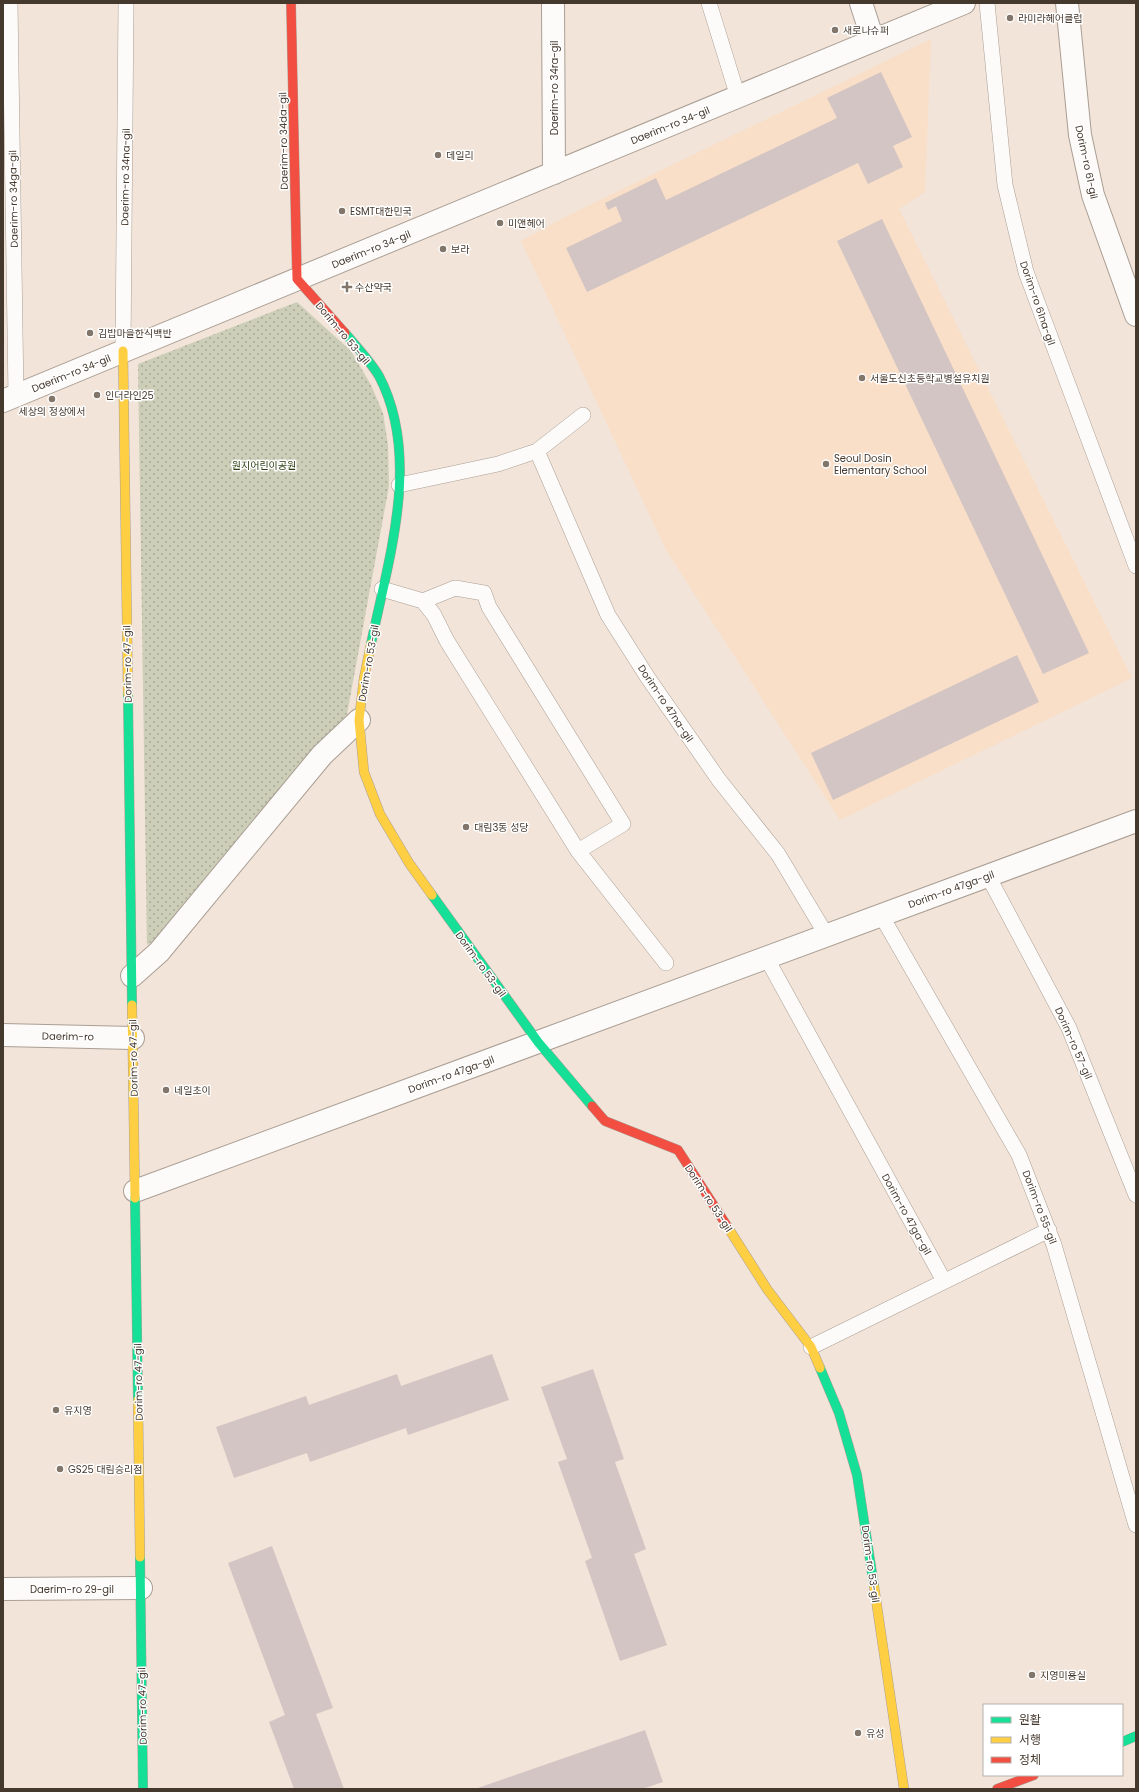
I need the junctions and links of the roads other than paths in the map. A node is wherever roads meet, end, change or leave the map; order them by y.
1 (10, 3) edge
2 (126, 3) edge
3 (291, 3) edge
4 (553, 3) edge
5 (709, 3) edge
6 (861, 3) edge
7 (964, 3) edge
8 (988, 3) edge
9 (1067, 3) edge
10 (873, 40) junction
11 (738, 97) junction
12 (554, 173) junction
13 (297, 279) junction
14 (1136, 316) edge
15 (123, 351) junction
16 (9, 398) edge
17 (583, 415) dead end
18 (537, 451) junction
19 (399, 484) junction
20 (1136, 566) edge
21 (382, 589) junction
22 (423, 601) junction
23 (359, 720) junction
24 (1136, 821) edge
25 (578, 851) junction
26 (988, 876) junction
27 (881, 915) junction
28 (827, 936) junction
29 (766, 958) junction
30 (666, 963) dead end
31 (132, 976) junction
32 (3, 1034) edge
33 (132, 1038) junction
34 (538, 1042) junction
35 (135, 1191) junction
36 (1136, 1195) edge
37 (1048, 1230) junction
38 (944, 1281) junction
39 (811, 1347) junction
40 (1136, 1525) edge
41 (140, 1588) junction
42 (3, 1589) edge
43 (1136, 1736) edge
44 (1123, 1742) edge
45 (1031, 1776) edge
46 (143, 1789) edge
47 (904, 1789) edge
48 (998, 1789) edge

1 - 16 lane, Daerim-ro 34ga-gil
2 - 15 lane, Daerim-ro 34na-gil
3 - 13 street, Daerim-ro 34da-gil
4 - 12 street, Daerim-ro 34ra-gil
5 - 11 lane
6 - 10 street
7 - 10 street, Daerim-ro 34-gil
8 - 20 lane, Dorim-ro 61na-gil
9 - 14 street, Dorim-ro 61-gil
10 - 11 street, Daerim-ro 34-gil
11 - 12 street, Daerim-ro 34-gil
12 - 13 street, Daerim-ro 34-gil
13 - 15 street, Daerim-ro 34-gil
13 - 19 street, Dorim-ro 53-gil
15 - 16 street, Daerim-ro 34-gil
15 - 31 street, Dorim-ro 47-gil
17 - 18 lane
18 - 19 lane
18 - 28 lane, Dorim-ro 47na-gil
19 - 21 street, Dorim-ro 53-gil
21 - 22 lane
21 - 23 street, Dorim-ro 53-gil
22 - 25 lane
22 - 25 lane
23 - 31 street
23 - 34 street, Dorim-ro 53-gil
24 - 26 street, Dorim-ro 47ga-gil
25 - 30 lane
26 - 27 street, Dorim-ro 47ga-gil
26 - 36 lane, Dorim-ro 57-gil
27 - 28 street, Dorim-ro 47ga-gil
27 - 37 lane, Dorim-ro 55-gil
28 - 29 street, Dorim-ro 47ga-gil
29 - 34 street, Dorim-ro 47ga-gil
29 - 38 lane, Dorim-ro 47ga-gil
31 - 33 street, Dorim-ro 47-gil
32 - 33 street, Daerim-ro
33 - 35 street, Dorim-ro 47-gil
34 - 35 street, Dorim-ro 47ga-gil
34 - 39 street, Dorim-ro 53-gil
35 - 41 street, Dorim-ro 47-gil
37 - 38 lane
37 - 40 lane, Dorim-ro 55-gil
38 - 39 lane
39 - 47 street, Dorim-ro 53-gil
41 - 42 street, Daerim-ro 29-gil
41 - 46 street, Dorim-ro 47-gil
43 - 44 street
45 - 48 street

